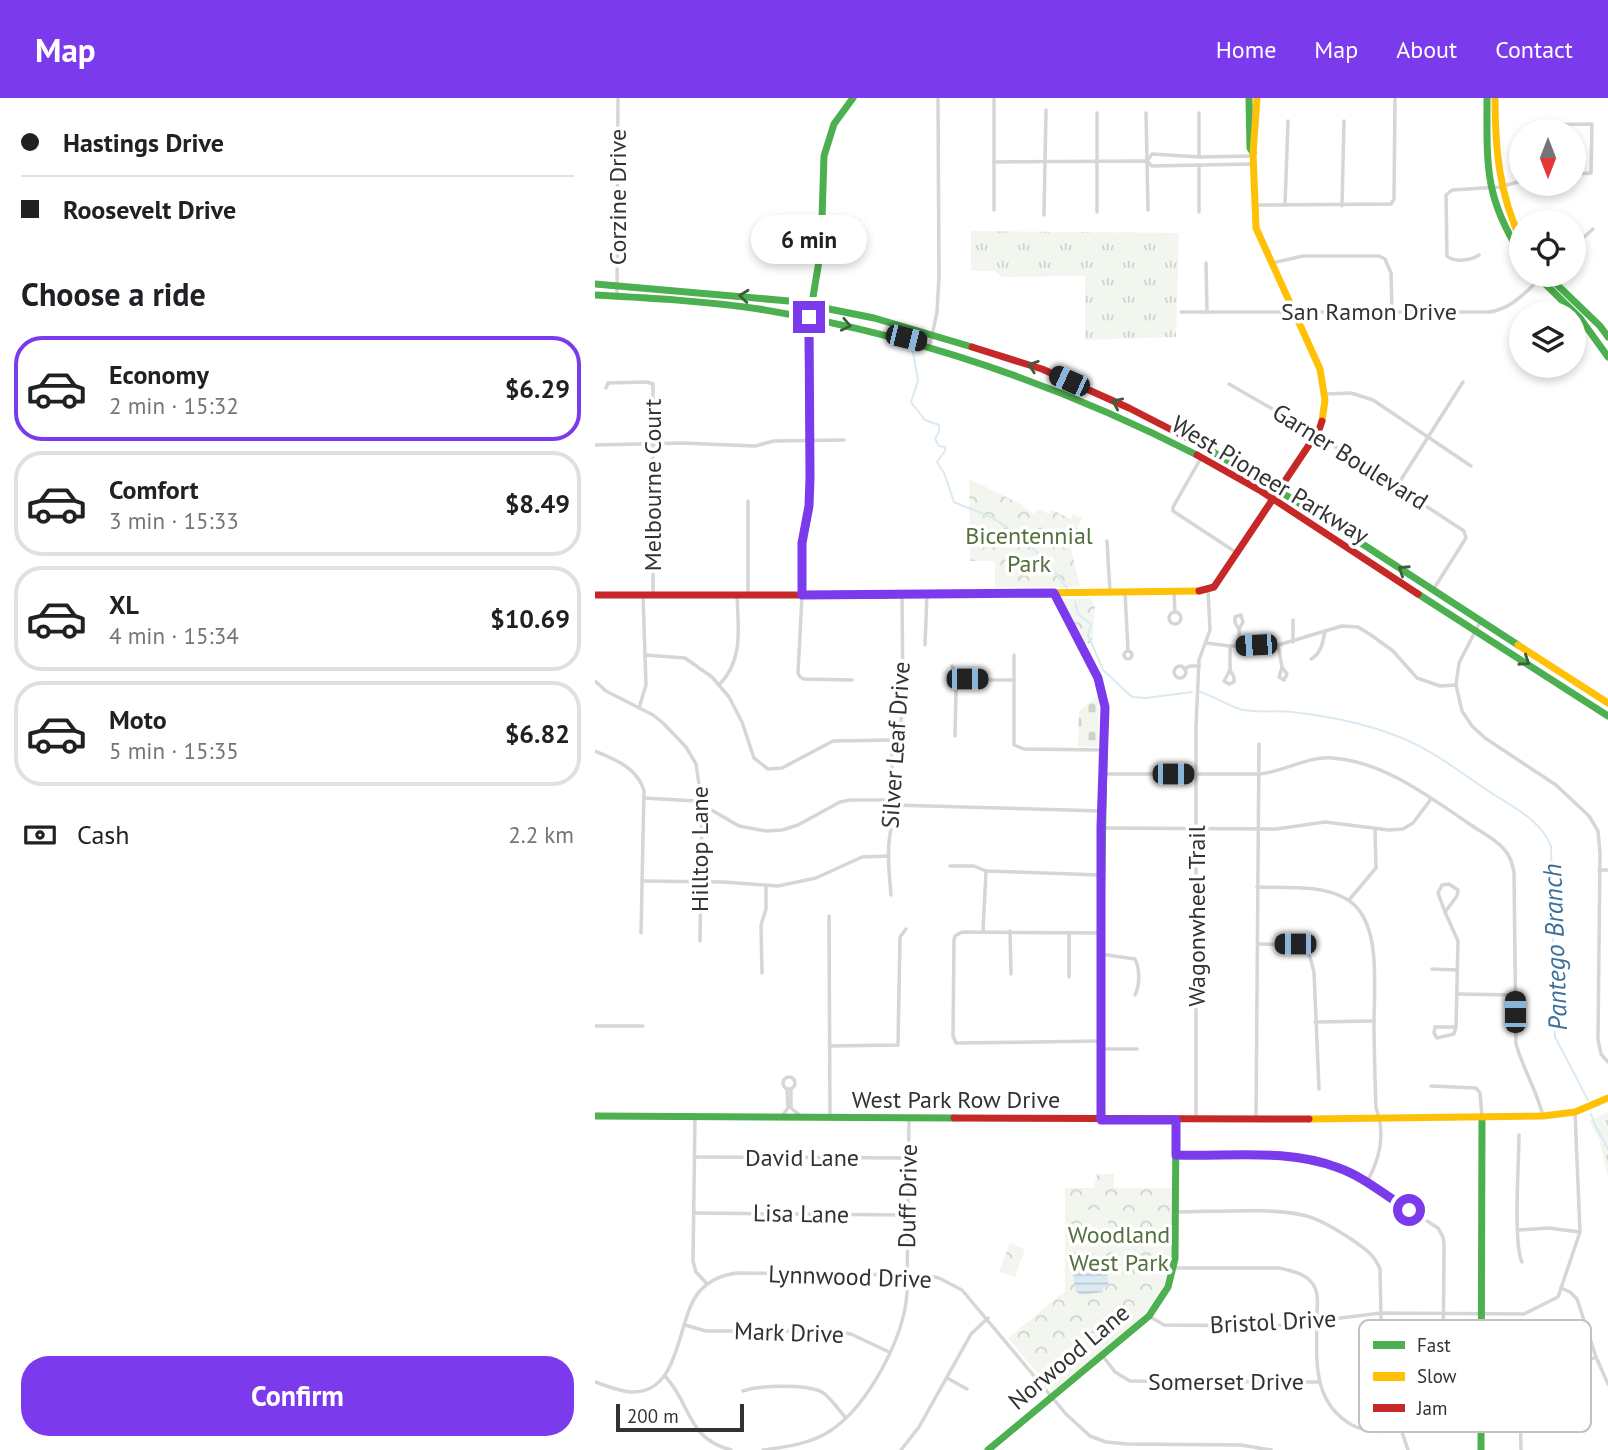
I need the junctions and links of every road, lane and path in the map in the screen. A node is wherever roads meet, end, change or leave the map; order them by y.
1 (618, 98) edge
2 (853, 98) edge
3 (938, 98) edge
4 (993, 98) edge
5 (1249, 98) edge
6 (1257, 98) edge
7 (1395, 98) edge
8 (1487, 98) edge
9 (1495, 98) edge
10 (1046, 110) dead end
11 (1097, 113) dead end
12 (1146, 113) dead end
13 (1199, 113) dead end
14 (1288, 121) dead end
15 (1344, 121) dead end
16 (1586, 124) edge
17 (1199, 157) junction
18 (1254, 158) junction
19 (1045, 160) junction
20 (1097, 160) junction
21 (1147, 161) junction
22 (994, 162) junction
23 (1199, 164) junction
24 (1586, 173) edge
25 (1509, 184) edge
26 (1500, 187) junction
27 (1491, 188) junction
28 (1254, 205) junction
29 (1285, 205) junction
30 (1342, 206) junction
31 (994, 210) dead end
32 (1148, 210) dead end
33 (1097, 212) dead end
34 (1199, 212) dead end
35 (1044, 215) dead end
36 (1509, 216) edge
37 (1593, 229) dead end
38 (1509, 232) edge
39 (1586, 235) edge
40 (1479, 255) dead end
41 (1206, 263) dead end
42 (1270, 264) junction
43 (595, 284) edge
44 (617, 285) junction
45 (1531, 287) edge
46 (1552, 287) edge
47 (1555, 287) edge
48 (595, 295) edge
49 (617, 295) junction
50 (1565, 301) edge
51 (811, 305) junction
52 (1181, 312) dead end
53 (1207, 312) junction
54 (1294, 312) junction
55 (1392, 312) junction
56 (809, 317) junction
57 (1586, 326) edge
58 (932, 334) junction
59 (1608, 337) edge
60 (930, 345) junction
61 (1608, 356) edge
62 (1463, 382) dead end
63 (1229, 384) dead end
64 (606, 388) dead end
65 (1325, 394) junction
66 (1317, 434) junction
67 (1428, 435) junction
68 (844, 440) dead end
69 (809, 441) junction
70 (653, 444) junction
71 (595, 445) edge
72 (1201, 457) junction
73 (1471, 466) dead end
74 (1397, 486) junction
75 (1279, 491) junction
76 (1272, 499) junction
77 (748, 501) dead end
78 (1107, 541) dead end
79 (1237, 553) junction
80 (1208, 590) junction
81 (1433, 590) junction
82 (1110, 592) junction
83 (1125, 592) junction
84 (1174, 592) junction
85 (1054, 593) junction
86 (595, 595) edge
87 (643, 595) junction
88 (737, 595) junction
89 (748, 595) junction
90 (802, 595) junction
91 (902, 595) junction
92 (927, 595) junction
93 (653, 596) junction
94 (1175, 612) dead end
95 (1293, 620) dead end
96 (1481, 621) junction
97 (1240, 629) dead end
98 (1476, 630) junction
99 (1325, 631) junction
100 (1293, 642) junction
101 (1206, 643) junction
102 (925, 645) dead end
103 (1278, 645) junction
104 (1230, 646) junction
105 (1240, 646) junction
106 (1128, 651) dead end
107 (645, 655) junction
108 (1014, 655) dead end
109 (1311, 659) dead end
110 (952, 666) dead end
111 (1199, 666) junction
112 (1282, 667) dead end
113 (1184, 669) dead end
114 (1230, 670) dead end
115 (852, 680) dead end
116 (959, 680) junction
117 (1014, 680) junction
118 (595, 681) edge
119 (719, 685) junction
120 (1456, 685) junction
121 (1608, 702) edge
122 (639, 708) junction
123 (1608, 716) edge
124 (955, 736) dead end
125 (893, 740) junction
126 (1259, 744) dead end
127 (1103, 750) junction
128 (595, 751) edge
129 (1101, 774) junction
130 (1197, 774) junction
131 (1258, 774) junction
132 (644, 798) junction
133 (1431, 799) junction
134 (892, 802) junction
135 (702, 804) junction
136 (1101, 811) junction
137 (1101, 828) junction
138 (1198, 829) junction
139 (1259, 829) junction
140 (1375, 829) junction
141 (889, 856) junction
142 (950, 866) dead end
143 (1599, 870) junction
144 (1608, 870) edge
145 (986, 871) junction
146 (1101, 875) junction
147 (642, 881) junction
148 (700, 881) junction
149 (766, 886) junction
150 (1257, 887) junction
151 (891, 895) dead end
152 (1349, 900) junction
153 (1445, 912) junction
154 (829, 916) dead end
155 (906, 929) dead end
156 (983, 931) junction
157 (1010, 931) junction
158 (641, 933) dead end
159 (1069, 933) junction
160 (1101, 933) junction
161 (700, 941) dead end
162 (1258, 944) junction
163 (1100, 954) junction
164 (1432, 970) dead end
165 (1457, 970) junction
166 (762, 973) dead end
167 (1011, 974) dead end
168 (1069, 977) dead end
169 (1457, 994) junction
170 (1135, 995) dead end
171 (1515, 995) junction
172 (1374, 1020) junction
173 (1315, 1022) junction
174 (595, 1026) edge
175 (643, 1026) dead end
176 (1456, 1027) junction
177 (1101, 1045) junction
178 (829, 1046) junction
179 (1137, 1049) dead end
180 (1608, 1062) edge
181 (1431, 1086) dead end
182 (789, 1089) dead end
183 (1319, 1089) dead end
184 (1608, 1098) edge
185 (789, 1108) junction
186 (1575, 1112) junction
187 (595, 1116) edge
188 (1543, 1116) junction
189 (695, 1117) junction
190 (1482, 1117) junction
191 (781, 1118) junction
192 (1380, 1118) junction
193 (804, 1119) junction
194 (830, 1119) junction
195 (909, 1119) junction
196 (1196, 1119) junction
197 (1256, 1119) junction
198 (1101, 1120) junction
199 (1176, 1120) junction
200 (1519, 1135) dead end
201 (1176, 1155) junction
202 (695, 1157) junction
203 (908, 1158) junction
204 (1367, 1182) junction
205 (1176, 1212) junction
206 (694, 1213) junction
207 (907, 1215) junction
208 (1518, 1230) junction
209 (1580, 1232) junction
210 (1522, 1262) dead end
211 (1174, 1268) junction
212 (907, 1273) junction
213 (707, 1284) junction
214 (1561, 1288) junction
215 (1444, 1312) junction
216 (1381, 1313) junction
217 (1483, 1313) junction
218 (1149, 1316) junction
219 (988, 1318) junction
220 (1381, 1320) edge
221 (1444, 1320) edge
222 (1483, 1320) edge
223 (1584, 1320) edge
224 (1317, 1321) junction
225 (685, 1325) junction
226 (1591, 1342) edge
227 (890, 1352) junction
228 (1103, 1355) junction
229 (1596, 1357) junction
230 (1591, 1359) edge
231 (665, 1376) junction
232 (947, 1378) junction
233 (595, 1382) edge
234 (1319, 1382) junction
235 (1608, 1384) edge
236 (967, 1389) dead end
237 (743, 1391) dead end
238 (1051, 1396) junction
239 (845, 1417) junction
240 (1359, 1427) edge
241 (1402, 1432) edge
242 (1481, 1432) edge
243 (1521, 1432) edge
244 (1127, 1444) junction
245 (1187, 1447) edge
246 (795, 1448) edge
247 (731, 1450) edge
248 (763, 1450) edge
249 (901, 1450) edge
250 (988, 1450) edge
251 (1126, 1450) edge
252 (1271, 1450) edge
253 (1408, 1450) edge
254 (1481, 1450) edge
255 (1521, 1450) edge

1 - 44 street, Corzine Drive
2 - 51 main road
3 - 58 street
4 - 22 street
5 - 18 main road
6 - 18 main road
7 - 30 street
8 - 27 main road
9 - 26 main road
10 - 19 street
11 - 20 street
12 - 21 street
13 - 17 street
14 - 29 street
15 - 30 street
16 - 24 street
17 - 18 street
17 - 21 street
17 - 23 street
18 - 23 street
18 - 28 main road
19 - 20 street
19 - 22 street
19 - 35 street
20 - 21 street
20 - 33 street
21 - 23 street
21 - 32 street
22 - 31 street
23 - 34 street
25 - 26 street
26 - 27 street
26 - 36 main road
27 - 38 main road
27 - 40 street
28 - 29 street
28 - 42 main road
29 - 30 street
37 - 39 street
41 - 53 street
42 - 54 main road
42 - 55 street
43 - 44 main road, West Pioneer Parkway
44 - 49 street, Corzine Drive
51 -> 44 main road, West Pioneer Parkway
45 - 55 street, San Ramon Drive
46 - 50 main road
47 - 59 main road
48 - 49 main road, West Pioneer Parkway
49 - 56 main road, West Pioneer Parkway
51 - 56 main road
51 - 58 main road, West Pioneer Parkway
52 - 53 street, San Ramon Drive
53 - 54 street, San Ramon Drive
54 - 55 street, San Ramon Drive
54 - 65 main road
56 -> 60 main road, West Pioneer Parkway
56 - 69 main road
57 - 61 main road
58 - 60 street
75 -> 58 main road, West Pioneer Parkway
60 - 72 main road, West Pioneer Parkway
62 - 67 street
63 - 66 street, Garner Boulevard
64 - 70 street, Melbourne Court
65 - 66 main road
65 - 67 street
66 - 74 street, Garner Boulevard
66 - 75 main road
67 - 73 street
67 - 74 street
68 - 69 street
69 - 70 street
69 - 90 main road
70 - 71 street
70 - 93 street, Melbourne Court
72 - 76 main road, West Pioneer Parkway
72 - 79 street
74 - 81 street, Garner Boulevard
75 - 76 main road
81 -> 75 main road, West Pioneer Parkway
76 - 79 main road
76 - 98 main road, West Pioneer Parkway
77 - 89 street
78 - 82 street
79 - 80 main road
80 - 84 main road
80 - 101 street, Wagonwheel Trail
81 - 96 main road, West Pioneer Parkway
82 - 83 main road
82 - 85 main road
83 - 84 main road
83 - 106 street
84 - 94 street
85 - 92 main road
85 - 127 main road
86 - 87 main road
87 - 93 main road
87 - 107 street
88 - 89 main road
88 - 93 main road
88 - 119 street
89 - 90 main road
90 - 91 main road
90 - 115 street
91 - 92 main road
91 - 125 street, Silver Leaf Drive
92 - 102 street
95 - 100 street
96 - 98 street
96 - 121 main road, West Pioneer Parkway
97 - 105 street
98 - 120 street
98 -> 123 main road, West Pioneer Parkway
99 - 100 street
99 - 109 street
99 - 120 street
100 - 103 street
101 - 104 street
101 - 111 street, Wagonwheel Trail
103 - 105 street
103 - 112 street
104 - 105 street
104 - 114 street
107 - 119 street
107 - 122 street
108 - 117 street
110 - 116 street
111 - 113 street
111 - 130 street, Wagonwheel Trail
116 - 117 street
116 - 124 street
117 - 127 street
118 - 122 street, Hilltop Lane
119 - 125 street
120 - 143 street
122 - 135 street, Hilltop Lane
125 - 134 street, Silver Leaf Drive
126 - 131 street
127 - 129 main road
128 - 132 street
129 - 130 street
129 - 136 main road
130 - 131 street
130 - 138 street, Wagonwheel Trail
131 - 133 street
131 - 139 street
132 - 135 street
132 - 147 street
133 - 140 street
133 - 171 street
134 - 135 street
134 - 136 street
134 - 141 street, Silver Leaf Drive
135 - 148 street, Hilltop Lane
136 - 137 main road
137 - 138 street
137 - 146 main road
138 - 139 street
138 - 196 street, Wagonwheel Trail
139 - 140 street
139 - 150 street
140 - 152 street
141 - 149 street
141 - 151 street, Silver Leaf Drive
142 - 145 street
143 - 144 street
143 - 180 street
145 - 146 street
145 - 156 street
146 - 160 main road
147 - 148 street
147 - 158 street
148 - 149 street
148 - 161 street, Hilltop Lane
149 - 166 street
150 - 152 street
150 - 162 street
152 - 172 street
153 - 153 street
153 - 165 street
154 - 178 street
155 - 178 street
156 - 157 street
156 - 177 street
157 - 159 street
157 - 167 street
159 - 160 street
159 - 168 street
160 - 163 main road
162 - 173 street
162 - 197 street
163 - 170 street
163 - 177 main road
164 - 165 street
165 - 169 street
169 - 171 street
169 - 176 street
171 - 188 street
172 - 173 street
172 - 192 street
173 - 183 street
174 - 175 street
176 - 176 street
177 - 179 street
177 - 198 main road
178 - 194 street
181 - 190 street
182 - 185 street
184 - 186 main road, West Park Row Drive
185 - 191 street
185 - 193 street
186 - 188 main road, West Park Row Drive
186 - 209 street
187 - 189 main road, West Park Row Drive
188 - 190 main road, West Park Row Drive
189 - 191 main road, West Park Row Drive
189 - 202 street
190 - 192 main road, West Park Row Drive
190 - 217 main road
191 - 193 main road, West Park Row Drive
192 - 197 main road, West Park Row Drive
192 - 204 street
193 - 194 main road, West Park Row Drive
194 - 195 main road, West Park Row Drive
195 - 198 main road, West Park Row Drive
195 - 203 street, Duff Drive
196 - 197 main road, West Park Row Drive
196 - 199 main road, West Park Row Drive
198 - 199 main road, West Park Row Drive
199 - 201 main road, Norwood Lane
200 - 208 street
201 - 204 street
201 - 205 main road, Norwood Lane
202 - 203 street, David Lane
202 - 206 street
203 - 207 street, Duff Drive
204 - 215 street
205 - 211 main road, Norwood Lane
205 - 216 street
206 - 207 street, Lisa Lane
206 - 213 street
207 - 212 street, Duff Drive
208 - 209 street
208 - 210 street
209 - 214 street
211 - 218 main road, Norwood Lane
211 - 224 street
212 - 213 street, Lynnwood Drive
212 - 219 street, Lynnwood Drive
212 - 227 street, Duff Drive
213 - 225 street
214 - 217 street, Bristol Drive
214 - 223 street
215 - 216 street, Bristol Drive
215 - 217 street, Bristol Drive
215 - 221 street
216 - 220 street
216 - 224 street, Bristol Drive
217 - 222 main road
218 - 224 street, Bristol Drive
218 - 228 main road, Norwood Lane
219 - 232 street
219 - 238 street, Lynnwood Drive
224 - 234 street
225 - 227 street, Mark Drive
225 - 231 street
226 - 229 street
227 - 239 street, Duff Drive
228 - 234 street, Somerset Drive
228 - 238 main road, Norwood Lane
229 - 230 street
229 - 235 street
231 - 233 street
231 - 247 street
232 - 236 street
232 - 249 street
234 - 240 street
237 - 239 street
238 - 244 street, Lynnwood Drive
238 - 250 main road, Norwood Lane
239 - 246 street, Duff Drive
241 - 253 street
242 - 254 main road
243 - 255 street
244 - 245 street, Lynnwood Drive
244 - 251 street
245 - 252 street, Lynnwood Drive
246 - 248 street, Duff Drive

